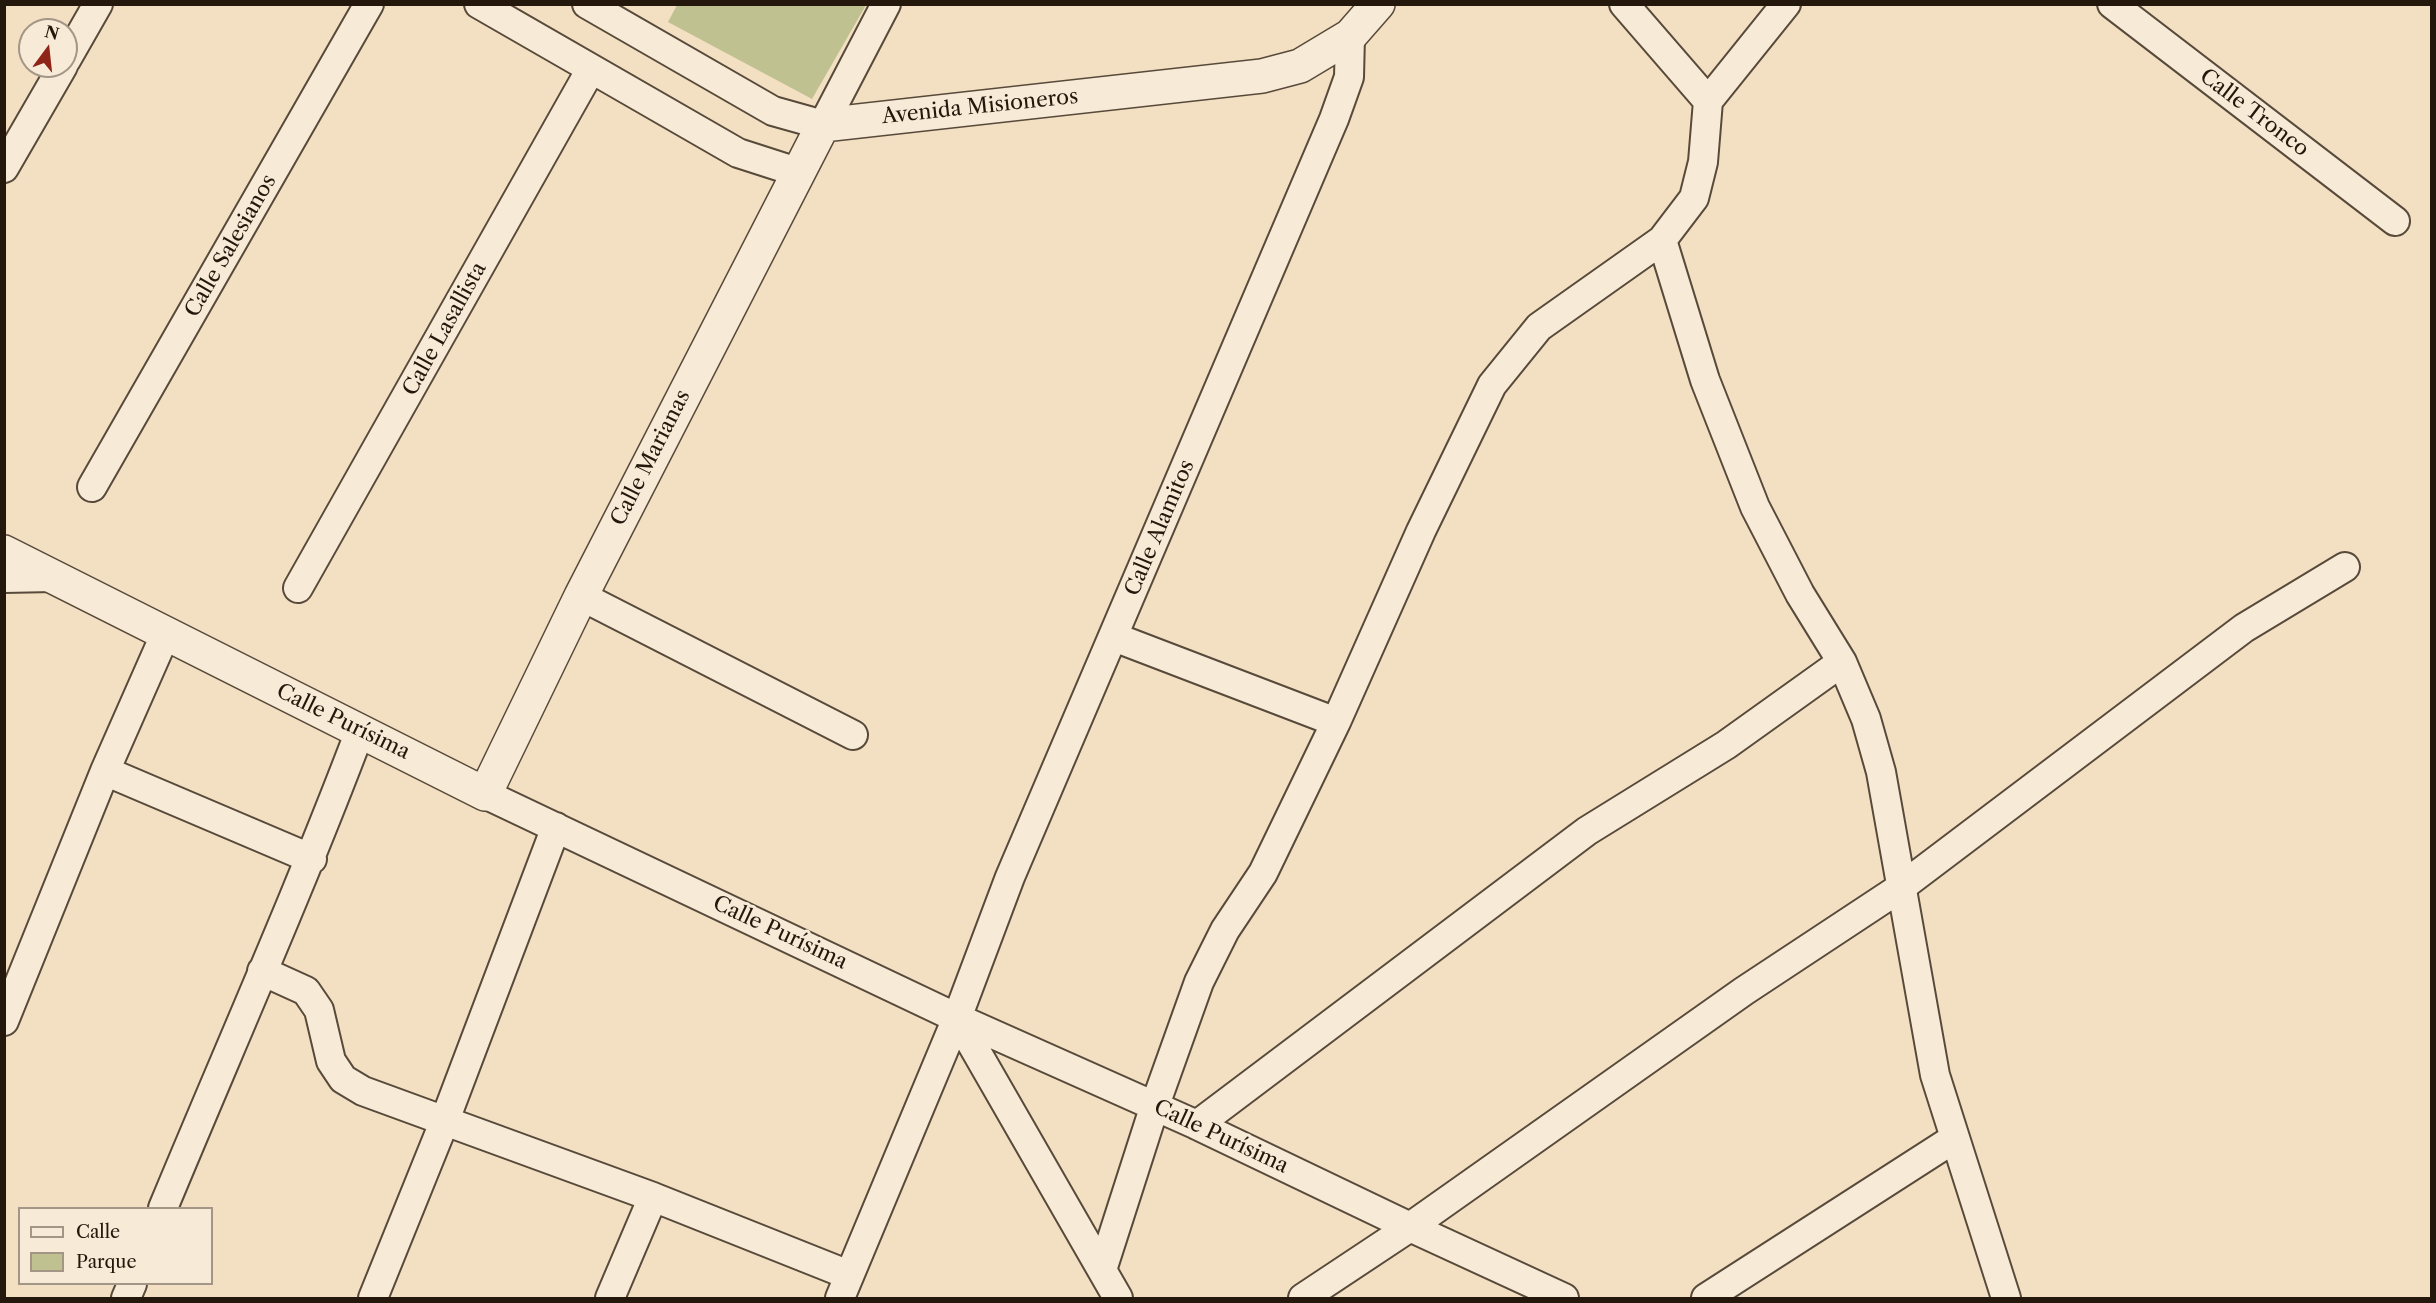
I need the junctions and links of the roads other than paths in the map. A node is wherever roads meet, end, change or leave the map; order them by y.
1 (98, 4) edge
2 (369, 4) edge
3 (479, 4) edge
4 (587, 4) edge
5 (886, 4) edge
6 (1378, 4) edge
7 (1624, 4) edge
8 (1786, 4) edge
9 (2112, 4) edge
10 (623, 13) edge
11 (1350, 36) junction
12 (78, 39) edge
13 (591, 69) junction
14 (56, 78) edge
15 (1708, 101) junction
16 (823, 124) junction
17 (4, 168) edge
18 (797, 172) junction
19 (2395, 221) dead end
20 (1662, 240) junction
21 (92, 487) dead end
22 (4, 552) edge
23 (2344, 567) dead end
24 (53, 577) junction
25 (4, 578) edge
26 (298, 588) dead end
27 (581, 596) junction
28 (165, 635) junction
29 (1114, 637) junction
30 (1842, 662) junction
31 (1336, 722) junction
32 (360, 731) junction
33 (853, 735) dead end
34 (105, 771) junction
35 (485, 794) junction
36 (556, 827) junction
37 (312, 859) junction
38 (1900, 888) junction
39 (262, 971) junction
40 (957, 1018) junction
41 (4, 1020) edge
42 (1155, 1106) junction
43 (444, 1120) junction
44 (1197, 1125) junction
45 (1955, 1138) junction
46 (653, 1197) junction
47 (164, 1207) edge
48 (1410, 1227) junction
49 (1102, 1270) junction
50 (132, 1285) edge
51 (844, 1287) edge
52 (126, 1299) edge
53 (373, 1299) edge
54 (610, 1299) edge
55 (1118, 1299) edge
56 (1303, 1299) edge
57 (1564, 1299) edge
58 (1706, 1299) edge
59 (2006, 1299) edge

1 - 12 street
2 - 21 street, Calle Salesianos
3 - 13 street
4 - 10 street, Avenida Misioneros
5 - 16 street
6 - 11 street, Avenida Misioneros
7 - 15 street
8 - 15 street
9 - 19 street, Calle Tronco
10 - 16 street, Avenida Misioneros
11 - 16 street, Avenida Misioneros
11 - 29 street, Calle Alamitos
13 - 18 street
13 - 26 street, Calle Lasallista
14 - 17 street
15 - 20 street
16 - 18 street, Calle Marianas
18 - 27 street, Calle Marianas
20 - 30 street
20 - 31 street
22 - 24 street, Calle Purísima
23 - 38 street
24 - 25 street
24 - 28 street, Calle Purísima
27 - 33 street
27 - 35 street, Calle Marianas
28 - 32 street, Calle Purísima
28 - 34 street
29 - 31 street
29 - 40 street, Calle Alamitos
30 - 38 street
30 - 44 street
31 - 42 street
32 - 35 street, Calle Purísima
32 - 37 street
34 - 37 street
34 - 41 street
35 - 36 street, Calle Purísima
36 - 40 street, Calle Purísima
36 - 43 street
37 - 39 street
38 - 45 street
38 - 48 street
39 - 43 street
39 - 47 street
40 - 42 street, Calle Purísima
40 - 49 street
40 - 51 street, Calle Alamitos
42 - 44 street, Calle Purísima
42 - 49 street
43 - 46 street
43 - 53 street
44 - 48 street, Calle Purísima
45 - 58 street
45 - 59 street
46 - 51 street
46 - 54 street
48 - 56 street
48 - 57 street, Calle Purísima
49 - 55 street
50 - 52 street

